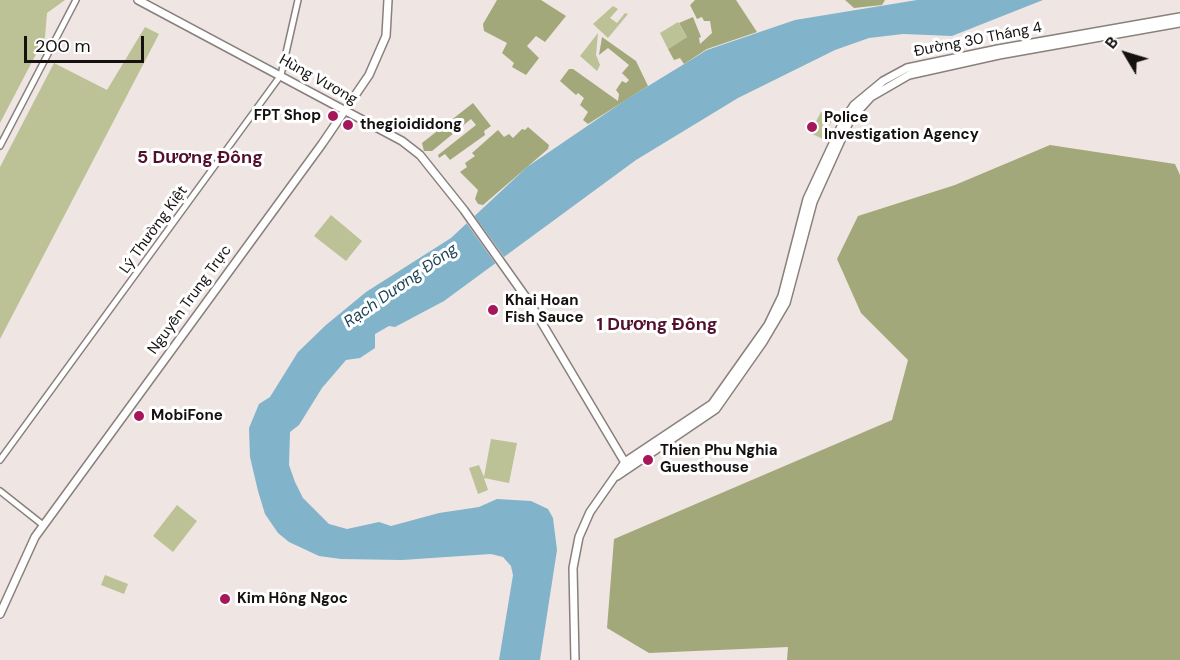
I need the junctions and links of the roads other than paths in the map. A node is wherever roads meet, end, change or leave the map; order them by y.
1 (76, 0) edge
2 (138, 0) edge
3 (298, 0) edge
4 (388, 0) edge
5 (1180, 16) edge
6 (1180, 23) edge
7 (1093, 35) junction
8 (281, 75) junction
9 (345, 110) junction
10 (0, 146) edge
11 (0, 460) edge
12 (627, 465) junction
13 (0, 491) edge
14 (43, 525) junction
15 (0, 614) edge
16 (575, 660) edge

1 - 10 street
2 - 8 main road, Hùng Vương
3 - 8 street, Lý Thường Kiệt
4 - 9 main road, Nguyễn Trung Trực
5 - 7 main road, Đường 30 Tháng 4
6 - 7 main road, Đường 30 Tháng 4
7 - 12 main road, Đường 30 Tháng 4
8 - 9 main road, Hùng Vương
8 - 11 street, Lý Thường Kiệt
9 - 12 main road, Hùng Vương
9 - 14 main road, Nguyễn Trung Trực
12 - 16 main road, Đường 30 Tháng 4
13 - 14 street
14 - 15 main road, Nguyễn Trung Trực

